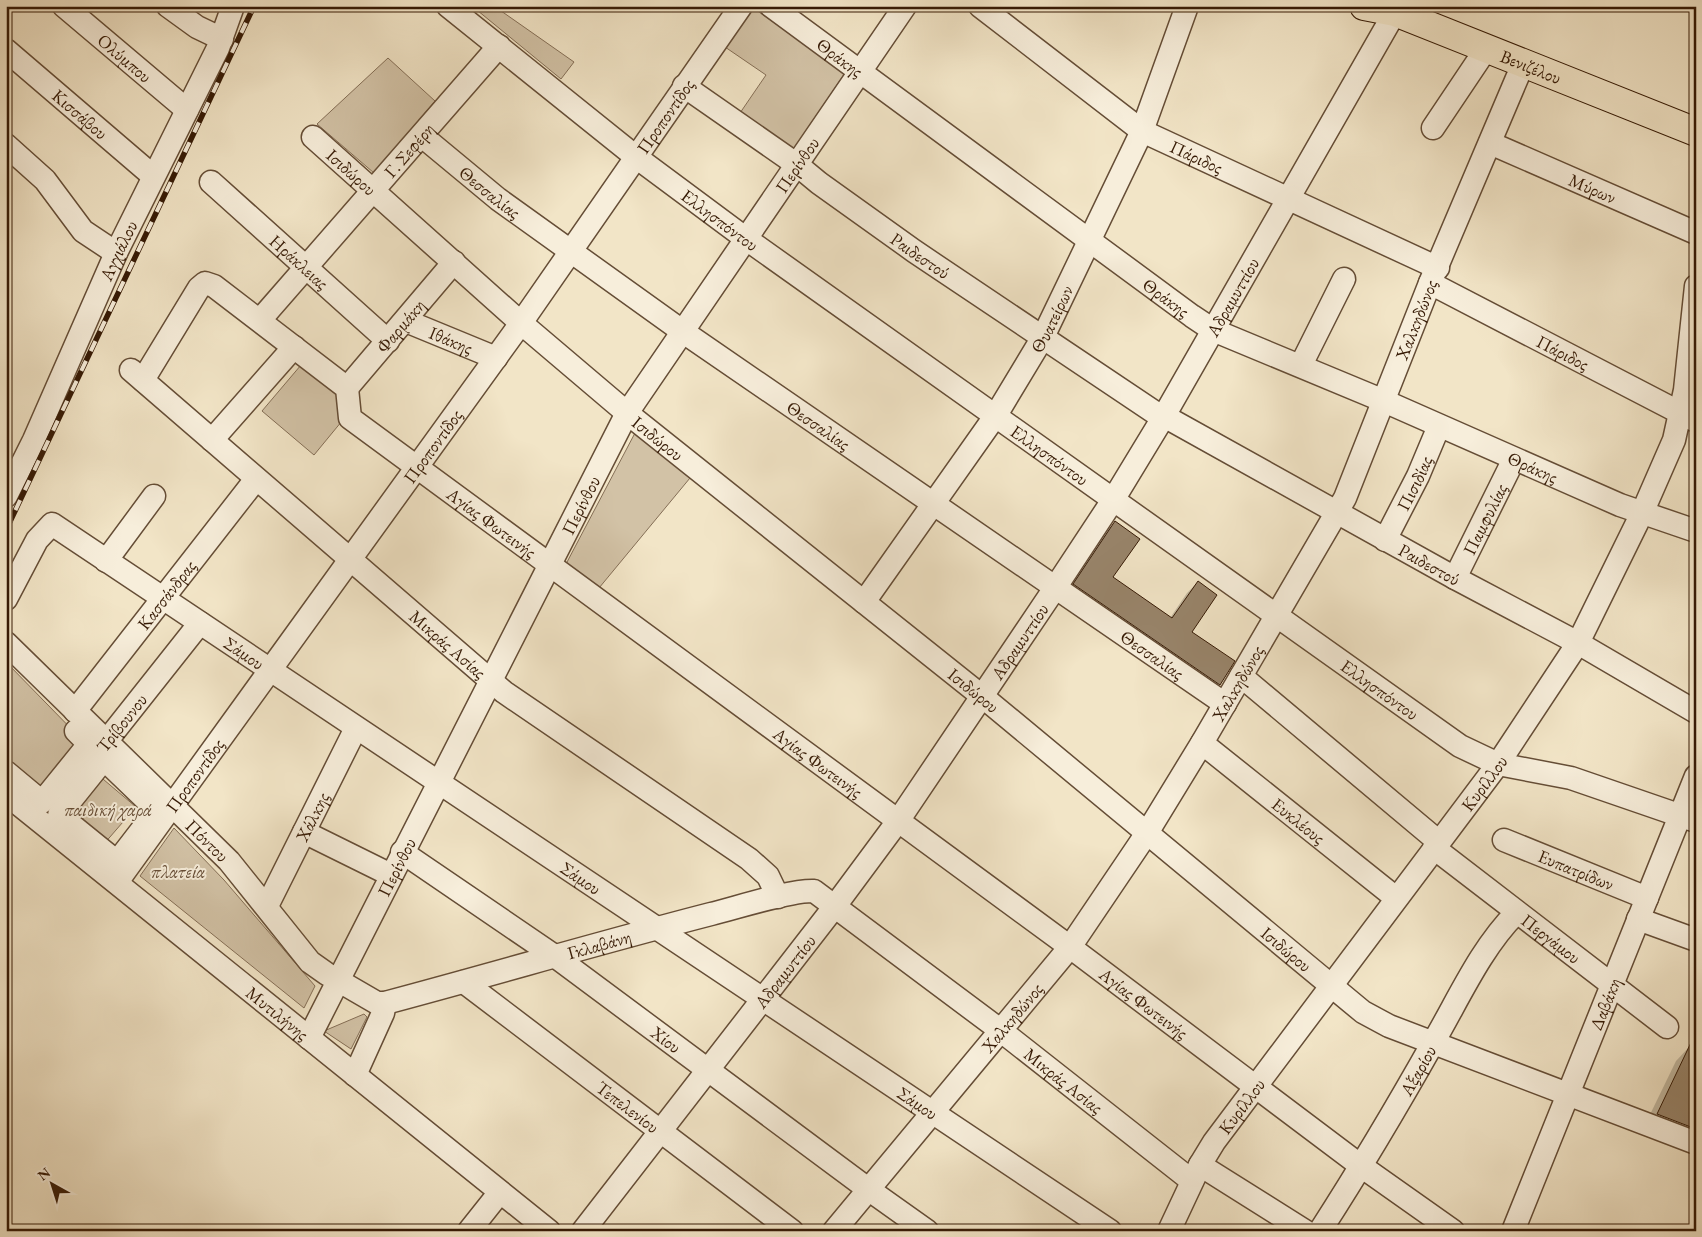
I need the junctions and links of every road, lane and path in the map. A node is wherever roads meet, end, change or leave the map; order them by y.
1 (64, 6) edge
2 (168, 6) edge
3 (233, 6) edge
4 (448, 6) edge
5 (741, 6) edge
6 (771, 6) edge
7 (905, 6) edge
8 (980, 6) edge
9 (1186, 6) edge
10 (1364, 6) edge
11 (1395, 12) junction
12 (222, 40) junction
13 (499, 46) junction
14 (1486, 49) junction
15 (6, 50) edge
16 (1523, 64) junction
17 (860, 70) junction
18 (684, 86) junction
19 (186, 110) junction
20 (1433, 128) dead end
21 (1142, 131) junction
22 (1696, 132) edge
23 (422, 136) junction
24 (313, 137) dead end
25 (1490, 143) junction
26 (6, 145) edge
27 (636, 157) junction
28 (796, 164) junction
29 (153, 176) junction
30 (211, 182) dead end
31 (375, 190) junction
32 (1289, 200) junction
33 (1696, 233) edge
34 (745, 238) junction
35 (1090, 242) junction
36 (570, 251) junction
37 (116, 253) junction
38 (454, 262) junction
39 (306, 268) junction
40 (1434, 276) junction
41 (1344, 279) dead end
42 (1696, 286) edge
43 (260, 320) junction
44 (406, 320) junction
45 (521, 323) junction
46 (1213, 330) junction
47 (682, 331) junction
48 (1043, 337) junction
49 (1693, 339) edge
50 (388, 340) junction
51 (294, 347) junction
52 (496, 358) junction
53 (1301, 365) junction
54 (347, 388) junction
55 (1384, 401) junction
56 (628, 413) junction
57 (996, 415) junction
58 (1688, 416) edge
59 (1163, 417) junction
60 (1439, 426) junction
61 (212, 440) junction
62 (1514, 459) junction
63 (417, 468) junction
64 (256, 479) junction
65 (6, 496) edge
66 (154, 496) dead end
67 (1113, 500) junction
68 (933, 504) junction
69 (1643, 511) junction
70 (1337, 513) junction
71 (1696, 530) edge
72 (1385, 540) junction
73 (351, 558) junction
74 (106, 561) junction
75 (551, 566) junction
76 (1455, 578) junction
77 (1055, 588) junction
78 (6, 599) edge
79 (164, 599) junction
80 (864, 602) junction
81 (1276, 616) junction
82 (200, 623) junction
83 (6, 643) edge
84 (1578, 643) junction
85 (6, 658) edge
86 (269, 670) junction
87 (1241, 676) junction
88 (490, 681) junction
89 (983, 697) junction
90 (1224, 704) junction
91 (75, 711) junction
92 (1696, 712) edge
93 (356, 728) junction
94 (106, 742) junction
95 (1202, 743) junction
96 (1498, 764) junction
97 (6, 772) edge
98 (1696, 776) edge
99 (438, 781) junction
100 (6, 794) edge
101 (165, 808) junction
102 (1688, 818) edge
103 (898, 821) junction
104 (42, 823) junction
105 (304, 832) junction
106 (1147, 833) junction
107 (1504, 840) dead end
108 (1437, 845) junction
109 (402, 852) junction
110 (390, 875) junction
111 (117, 882) junction
112 (814, 891) joint
113 (778, 897) junction
114 (1396, 898) junction
115 (1647, 898) junction
116 (267, 906) junction
117 (836, 906) junction
118 (1516, 913) junction
119 (1638, 919) junction
120 (658, 928) junction
121 (1696, 940) edge
122 (1070, 946) junction
123 (556, 956) junction
124 (338, 981) junction
125 (464, 982) junction
126 (1329, 985) junction
127 (1612, 986) junction
128 (764, 998) junction
129 (385, 1003) junction
130 (1667, 1027) dead end
131 (1000, 1030) junction
132 (309, 1038) junction
133 (1433, 1043) junction
134 (708, 1070) junction
135 (355, 1075) junction
136 (1255, 1085) junction
137 (1568, 1094) junction
138 (932, 1112) junction
139 (660, 1131) junction
140 (1696, 1143) edge
141 (1362, 1166) junction
142 (1196, 1173) junction
143 (868, 1189) junction
144 (500, 1192) junction
145 (469, 1231) edge
146 (549, 1231) edge
147 (583, 1231) edge
148 (792, 1231) edge
149 (834, 1231) edge
150 (927, 1231) edge
151 (1110, 1231) edge
152 (1169, 1231) edge
153 (1305, 1231) edge
154 (1320, 1231) edge
155 (1453, 1231) edge
156 (1513, 1231) edge

1 - 19 street, Ολύμπου
2 - 12 street
3 - 12 street, Αγχιάλου
4 - 13 street, Ελλησπόντου
5 - 18 street, Προποντίδος
6 - 17 street, Θράκης
7 - 17 street, Περίνθου
8 - 21 street, Πάριδος
9 - 21 street, Θυατείρων
10 - 11 main road, Βενιζέλου
11 - 14 main road, Βενιζέλου
11 - 32 street, Αδραμυττίου
12 - 19 street, Αγχιάλου
13 - 23 street, Γ. Σεφέρη
13 - 27 street, Ελλησπόντου
14 - 16 main road, Βενιζέλου
14 - 20 street
15 - 29 street, Κισσάβου
16 - 22 main road, Βενιζέλου
16 - 25 street, Χαλκηδώνος
17 - 28 street, Περίνθου
17 - 35 street, Θράκης
18 - 27 street, Προποντίδος
18 - 28 street, Ραιδεστού
19 - 29 street, Αγχιάλου
21 - 32 street, Πάριδος
21 - 35 street, Θυατείρων
23 - 31 street, Γ. Σεφέρη
23 - 36 street, Θεσσαλίας
24 - 31 street, Ισιδώρου
25 - 33 street, Μύρων
25 - 40 street, Χαλκηδώνος
26 - 37 street
27 - 34 street, Ελλησπόντου
27 - 36 street, Προποντίδος
28 - 34 street, Περίνθου
28 - 48 street, Ραιδεστού
29 - 37 street, Αγχιάλου
30 - 39 street, Ηράκλειας
31 - 38 street, Ισιδώρου
31 - 39 street, Γ. Σεφέρη
32 - 40 street, Πάριδος
32 - 46 street, Αδραμυττίου
34 - 47 street, Περίνθου
34 - 57 street, Ελλησπόντου
35 - 46 street, Θράκης
35 - 48 street, Θυατείρων
36 - 45 street, Προποντίδος
36 - 47 street, Θεσσαλίας
37 - 65 street, Αγχιάλου
38 - 44 street, Φαρμάκη
38 - 45 street, Ισιδώρου
39 - 43 street, Γ. Σεφέρη
39 - 50 street, Ηράκλειας
40 - 55 street, Χαλκηδώνος
40 - 58 street, Πάριδος
41 - 53 street
42 - 49 street, Κυρίλλου
43 - 51 street
43 - 61 street, Μικράς Ασίας
44 - 50 street, Φαρμάκη
44 - 52 street, Ιθάκης
45 - 52 street, Προποντίδος
45 - 56 street, Ισιδώρου
46 - 53 street, Θράκης
46 - 59 street, Αδραμυττίου
47 - 56 street, Περίνθου
47 - 68 street, Θεσσαλίας
48 - 57 street, Θυατείρων
48 - 59 street, Ραιδεστού
49 - 58 street, Κυρίλλου
50 - 54 street, Φαρμάκη
51 - 54 street
51 - 61 street
52 - 63 street, Προποντίδος
53 - 55 street, Θράκης
54 - 63 street, Αγίας Φωτεινής
55 - 60 street, Θράκης
55 - 70 street, Χαλκηδώνος
56 - 75 street, Περίνθου
56 - 80 street, Ισιδώρου
57 - 67 street, Ελλησπόντου
57 - 68 street, Θυατείρων
58 - 69 street, Κυρίλλου
59 - 67 street, Αδραμυττίου
59 - 70 street, Ραιδεστού
60 - 62 street, Θράκης
60 - 72 street, Πισιδίας
61 - 64 street, Μικράς Ασίας
62 - 69 street, Θράκης
62 - 76 street, Παμφυλίας
63 - 73 street, Προποντίδος
63 - 75 street, Αγίας Φωτεινής
64 - 73 street, Μικράς Ασίας
64 - 79 street, Κασσάνδρας
66 - 74 street
67 - 77 street, Αδραμυττίου
67 - 81 street, Ελλησπόντου
68 - 77 street, Θεσσαλίας
68 - 80 street, Θυατείρων
69 - 71 street, Θράκης
69 - 84 street, Κυρίλλου
70 - 72 street, Ραιδεστού
70 - 81 street, Χαλκηδώνος
72 - 76 street, Ραιδεστού
73 - 86 street, Προποντίδος
73 - 88 street, Μικράς Ασίας
74 - 78 street, Σάμου
74 - 79 street, Σάμου
75 - 88 street, Περίνθου
75 - 103 street, Αγίας Φωτεινής
76 - 84 street, Ραιδεστού
77 - 89 street, Αδραμυττίου
77 - 90 street, Θεσσαλίας
79 - 82 street, Σάμου
79 - 91 street, Κασσάνδρας
80 - 89 street, Ισιδώρου
81 - 87 street, Χαλκηδώνος
81 - 96 street, Ελλησπόντου
82 - 86 street, Σάμου
82 - 94 street, Τρίβουνου
83 - 91 street, Πόντου
84 - 92 street, Ραιδεστού
84 - 96 street, Κυρίλλου
85 - 97 street
86 - 93 street, Σάμου
86 - 101 street, Προποντίδος
87 - 90 street, Χαλκηδώνος
87 - 108 street, Περγάμου
88 - 99 street, Περίνθου
88 - 113 street, Μικράς Ασίας
89 - 103 street, Αδραμυττίου
89 - 106 street, Ισιδώρου
90 - 95 street, Χαλκηδώνος
91 - 94 street, Πόντου
93 - 99 street, Σάμου
93 - 105 street, Χάλκης
94 - 101 street, Πόντου
94 - 104 street, Τρίβουνου
95 - 106 street, Χαλκηδώνος
95 - 114 street, Ευκλέους
96 - 102 street, Ελλησπόντου
96 - 108 street, Κυρίλλου
98 - 102 street, Δαβάκη
99 - 109 street, Περίνθου
99 - 120 street, Σάμου
100 - 104 street, Μυτιλήνης
101 - 101 street
101 - 111 street, Προποντίδος
101 - 116 street, Πόντου
102 - 115 street, Δαβάκη
103 - 117 street, Αδραμυττίου
103 - 122 street, Αγίας Φωτεινής
104 - 111 street, Μυτιλήνης
105 - 110 street
105 - 116 street, Χάλκης
106 - 122 street, Χαλκηδώνος
106 - 126 street, Ισιδώρου
107 - 115 street, Ευπατρίδων
108 - 114 street, Κυρίλλου
108 - 118 street, Περγάμου
109 - 110 street, Περίνθου
109 - 123 street, Χίου
110 - 124 street, Περίνθου
111 - 132 street, Μυτιλήνης
112 - 113 street, Γκλαβάνη
112 - 117 street, Μικράς Ασίας
113 - 120 street, Γκλαβάνη
114 - 126 street, Κυρίλλου
115 - 119 street, Δαβάκη
116 - 124 street, Πόντου
117 - 128 street, Αδραμυττίου
117 - 131 street, Μικράς Ασίας
118 - 127 street, Περγάμου
118 - 133 street, Αξαρίου
119 - 121 street
119 - 127 street, Δαβάκη
120 - 123 street, Γκλαβάνη
120 - 128 street, Σάμου
122 - 131 street, Χαλκηδώνος
122 - 136 street, Αγίας Φωτεινής
123 - 125 street, Γκλαβάνη
123 - 134 street, Χίου
124 - 129 street
124 - 132 street, Περίνθου
125 - 129 street, Γκλαβάνη
125 - 139 street, Τεπελενίου
126 - 133 street, Ισιδώρου
126 - 136 street, Κυρίλλου
127 - 130 street, Περγάμου
127 - 137 street, Δαβάκη
128 - 134 street, Αδραμυττίου
128 - 138 street, Σάμου
129 - 135 street
131 - 138 street, Χαλκηδώνος
131 - 142 street, Μικράς Ασίας
132 - 135 street, Μυτιλήνης
133 - 137 street, Ισιδώρου
133 - 141 street, Αξαρίου
134 - 139 street, Αδραμυττίου
134 - 143 street, Χίου
135 - 144 street, Μυτιλήνης
136 - 141 street, Αγίας Φωτεινής
136 - 142 street, Κυρίλλου
137 - 140 street, Ισιδώρου
137 - 156 street, Δαβάκη
138 - 143 street, Χαλκηδώνος
138 - 151 street, Σάμου
139 - 147 street, Αδραμυττίου
139 - 148 street, Τεπελενίου
141 - 154 street, Αξαρίου
141 - 155 street, Αγίας Φωτεινής
142 - 152 street, Κυρίλλου
142 - 153 street, Μικράς Ασίας
143 - 149 street, Χαλκηδώνος
143 - 150 street, Χίου
144 - 145 street
144 - 146 street, Μυτιλήνης

